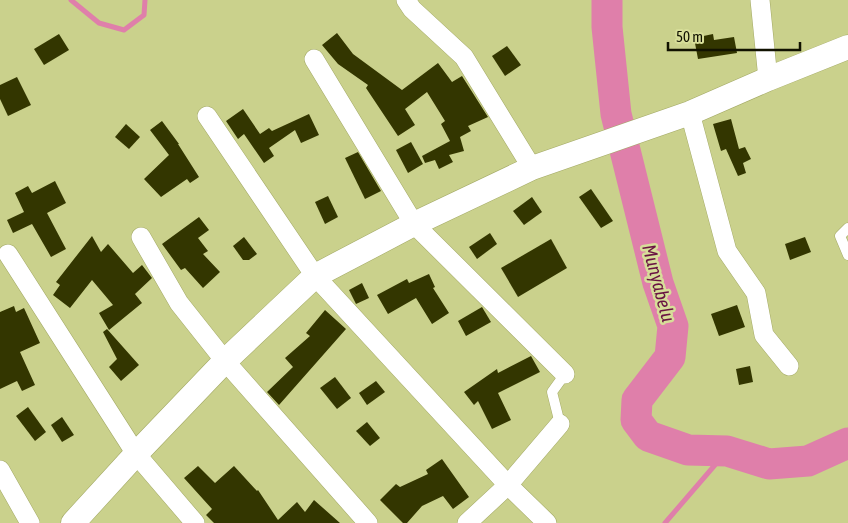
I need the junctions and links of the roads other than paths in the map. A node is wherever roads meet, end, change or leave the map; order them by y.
1 (406, 0) edge
2 (760, 0) edge
3 (848, 47) edge
4 (314, 59) dead end
5 (768, 78) junction
6 (690, 113) junction
7 (208, 116) dead end
8 (532, 168) junction
9 (414, 224) junction
10 (848, 228) edge
11 (141, 237) dead end
12 (8, 254) dead end
13 (848, 255) edge
14 (315, 276) junction
15 (226, 361) junction
16 (789, 366) dead end
17 (565, 374) joint
18 (560, 424) joint
19 (136, 454) junction
20 (0, 470) edge
21 (508, 485) junction
22 (30, 523) edge
23 (73, 523) edge
24 (195, 523) edge
25 (368, 523) edge
26 (467, 523) edge
27 (547, 523) edge

1 - 8 street
2 - 5 street
3 - 5 street
4 - 9 street
5 - 6 street
6 - 8 street
6 - 16 street
7 - 14 street
8 - 9 street
9 - 14 street
9 - 17 street
10 - 13 lane
11 - 15 street
12 - 19 street
14 - 15 street
14 - 21 street
15 - 19 street
15 - 25 street
17 - 18 lane
18 - 21 street
19 - 23 street
19 - 24 street
20 - 22 street
21 - 26 street
21 - 27 street

